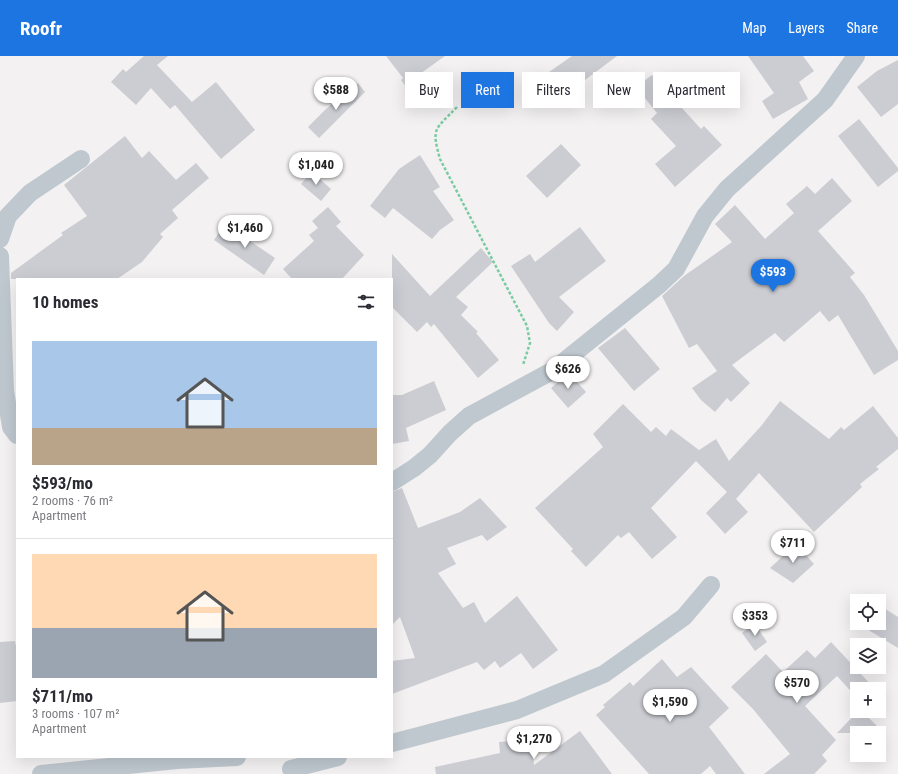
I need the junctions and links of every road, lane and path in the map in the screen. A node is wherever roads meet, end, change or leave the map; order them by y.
1 (856, 56) edge
2 (457, 107) dead end
3 (81, 159) dead end
4 (0, 239) edge
5 (0, 256) edge
6 (521, 369) dead end
7 (16, 434) edge
8 (393, 481) edge
9 (711, 585) dead end
10 (393, 743) edge
11 (217, 758) edge
12 (333, 758) edge
13 (291, 767) edge
14 (41, 774) edge

1 - 8 street
2 - 6 path
3 - 4 street
5 - 7 street
9 - 10 street
11 - 14 street
12 - 13 street

